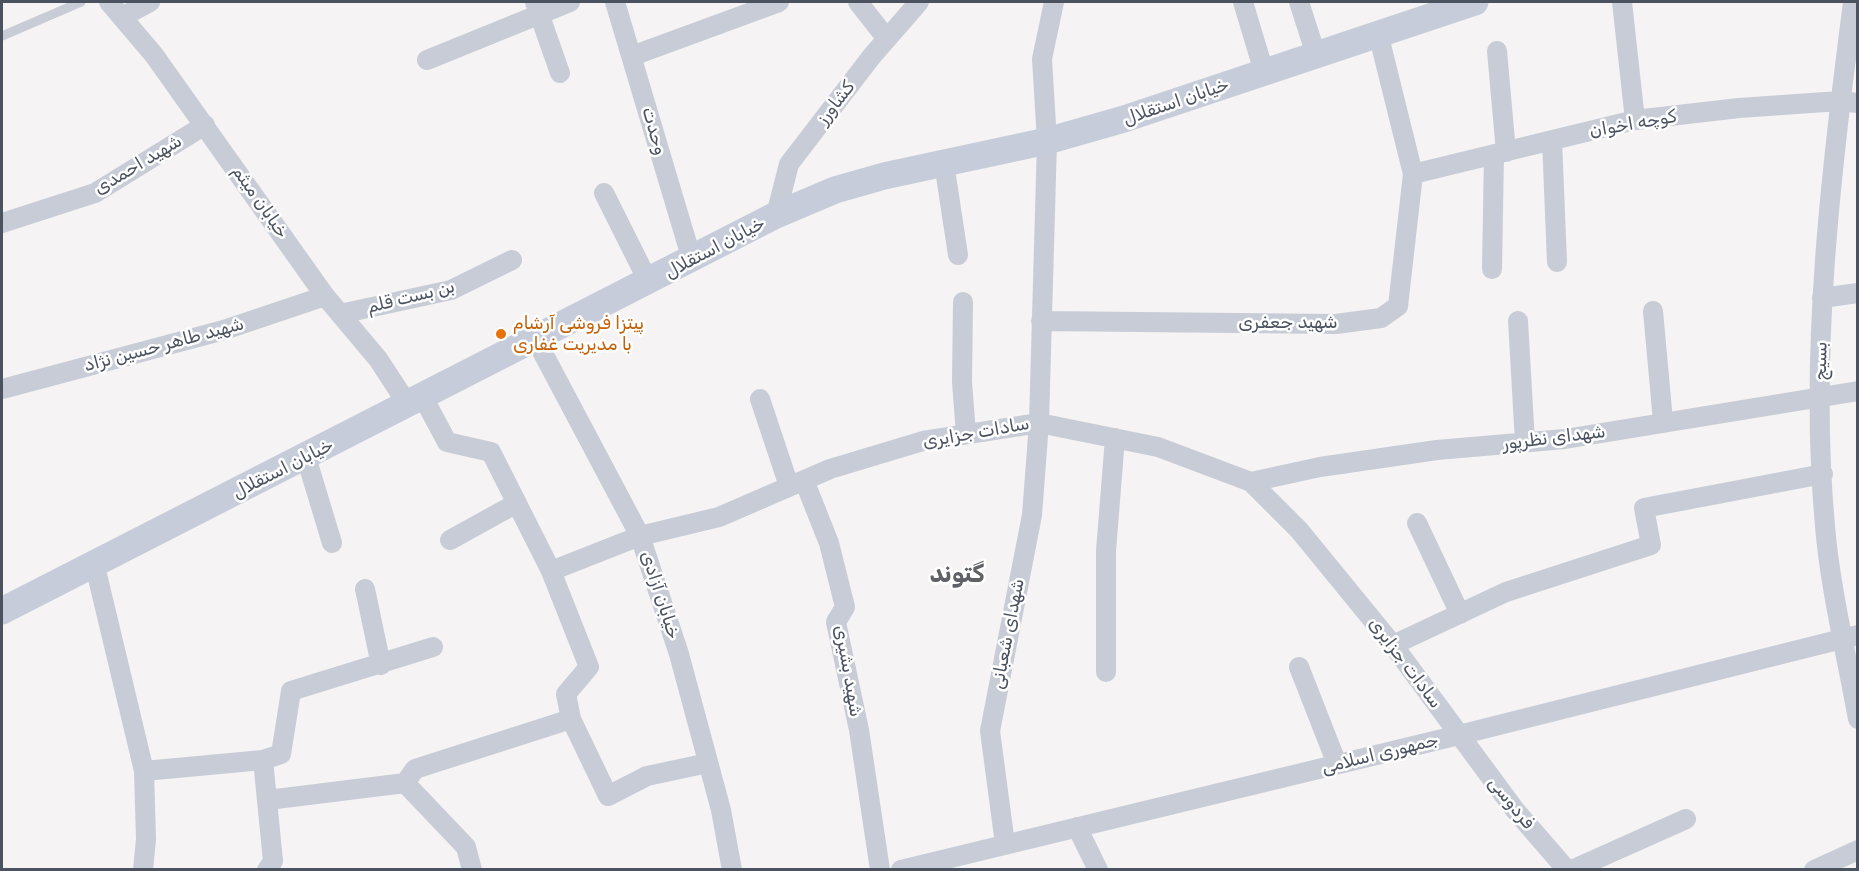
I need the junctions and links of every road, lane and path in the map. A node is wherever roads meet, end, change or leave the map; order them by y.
1 (81, 2) edge
2 (109, 2) edge
3 (150, 2) edge
4 (570, 2) edge
5 (615, 2) edge
6 (779, 2) edge
7 (858, 2) edge
8 (919, 2) edge
9 (1053, 2) edge
10 (1243, 2) edge
11 (1299, 2) edge
12 (1475, 2) edge
13 (1622, 2) edge
14 (1853, 2) edge
15 (538, 7) edge
16 (1441, 7) edge
17 (122, 17) junction
18 (1378, 33) junction
19 (2, 36) edge
20 (887, 39) junction
21 (1497, 51) dead end
22 (632, 56) junction
23 (1316, 56) junction
24 (427, 60) dead end
25 (1264, 72) junction
26 (560, 73) dead end
27 (1849, 102) edge
28 (1635, 120) junction
29 (205, 125) junction
30 (1552, 140) junction
31 (1047, 141) junction
32 (1500, 153) junction
33 (944, 163) junction
34 (1413, 174) junction
35 (604, 194) dead end
36 (776, 215) junction
37 (2, 223) edge
38 (958, 255) dead end
39 (512, 260) dead end
40 (692, 260) junction
41 (1557, 262) dead end
42 (1491, 269) dead end
43 (649, 283) junction
44 (1857, 293) edge
45 (325, 296) junction
46 (1822, 298) junction
47 (963, 302) dead end
48 (1653, 311) dead end
49 (340, 314) junction
50 (1041, 321) junction
51 (1518, 321) dead end
52 (536, 340) junction
53 (2, 389) edge
54 (1857, 391) edge
55 (1820, 395) junction
56 (760, 399) dead end
57 (416, 401) junction
58 (1663, 422) junction
59 (1039, 423) junction
60 (966, 434) junction
61 (1115, 438) junction
62 (1526, 442) junction
63 (306, 458) junction
64 (1823, 474) junction
65 (796, 483) junction
66 (1251, 483) junction
67 (517, 503) junction
68 (1417, 523) dead end
69 (640, 536) junction
70 (450, 540) dead end
71 (332, 543) dead end
72 (95, 566) junction
73 (551, 571) junction
74 (365, 589) dead end
75 (2, 611) edge
76 (1460, 614) junction
77 (1851, 637) edge
78 (1393, 645) junction
79 (433, 647) dead end
80 (381, 664) junction
81 (1299, 666) dead end
82 (1106, 672) dead end
83 (1856, 696) edge
84 (570, 719) junction
85 (1857, 719) edge
86 (1459, 735) junction
87 (263, 760) junction
88 (708, 763) junction
89 (1337, 764) junction
90 (144, 771) junction
91 (405, 783) junction
92 (268, 801) junction
93 (1686, 819) dead end
94 (1077, 827) junction
95 (1005, 844) junction
96 (1857, 850) edge
97 (143, 870) edge
98 (267, 870) edge
99 (472, 870) edge
100 (732, 870) edge
101 (880, 870) edge
102 (901, 870) edge
103 (1098, 870) edge
104 (1567, 870) edge
105 (1572, 870) edge
106 (1814, 870) edge

1 - 19 lane
2 - 17 street, خیابان میثم
3 - 17 street
4 - 15 street
5 - 22 street, وحدت
6 - 22 street
7 - 20 street
8 - 20 street, کشاورز
9 - 31 street
10 - 25 street
11 - 23 street
12 - 16 street, خیابان استقلال
13 - 28 street
14 - 27 street, بسیج
15 - 24 street
15 - 26 street
16 - 18 street, خیابان استقلال
17 - 29 street, خیابان میثم
18 - 23 street, خیابان استقلال
18 - 34 street
20 - 36 street, کشاورز
21 - 32 street
22 - 40 street, وحدت
23 - 25 street, خیابان استقلال
25 - 31 street, خیابان استقلال
27 - 28 street, کوچه اخوان
27 - 46 street, بسیج
28 - 30 street, کوچه اخوان
29 - 37 street, شهید احمدی
29 - 45 street, خیابان میثم
30 - 32 street, کوچه اخوان
30 - 41 street
31 - 33 street, خیابان استقلال
31 - 50 street, شهدای شعبانی
32 - 34 street, کوچه اخوان
32 - 42 street
33 - 36 street, خیابان استقلال
33 - 38 street
34 - 50 street, شهید جعفری
35 - 43 street
36 - 40 street, خیابان استقلال
39 - 49 street, بن بست قلم
40 - 43 street, خیابان استقلال
43 - 52 street, خیابان استقلال
44 - 46 street
45 - 49 street, خیابان میثم
45 - 53 street, شهید طاهر حسین نژاد
46 - 55 street, بسیج
47 - 60 street
48 - 58 street
49 - 57 street, خیابان میثم
50 - 59 street, شهدای شعبانی
51 - 62 street
52 - 57 street, خیابان استقلال
52 - 69 street, خیابان آزادی
54 - 55 street, شهدای نظرپور
55 - 58 street, شهدای نظرپور
55 - 64 street, بسیج
56 - 65 street, شهید بشیری
57 - 63 street, خیابان استقلال
57 - 67 street, خیابان میثم
58 - 62 street, شهدای نظرپور
59 - 60 street, سادات جزایری
59 - 61 street, سادات جزایری
59 - 95 street, شهدای شعبانی
60 - 65 street, سادات جزایری
61 - 66 street, سادات جزایری
61 - 82 street
62 - 66 street, شهدای نظرپور
63 - 71 street
63 - 72 street, خیابان استقلال
64 - 76 street
64 - 77 street, بسیج
65 - 69 street, سادات جزایری
65 - 101 street, شهید بشیری
66 - 78 street, سادات جزایری
67 - 70 street
67 - 73 street
68 - 76 street
69 - 73 street, سادات جزایری
69 - 88 street, خیابان آزادی
72 - 75 street, خیابان استقلال
72 - 90 street
73 - 84 street
74 - 80 street
76 - 78 street
77 - 83 street, بسیج
77 - 86 street, جمهوری اسلامی
78 - 86 street, سادات جزایری
79 - 80 street
80 - 87 street
81 - 89 street
83 - 85 street, بسیج
84 - 88 street
84 - 91 street
86 - 89 street, جمهوری اسلامی
86 - 104 street, فردوسی
87 - 90 street
87 - 92 street
88 - 100 street, خیابان آزادی
89 - 94 street, جمهوری اسلامی
90 - 97 street
91 - 92 street
91 - 99 street
92 - 98 street
93 - 105 street
94 - 95 street, جمهوری اسلامی
94 - 103 street
95 - 102 street, جمهوری اسلامی
96 - 106 street

